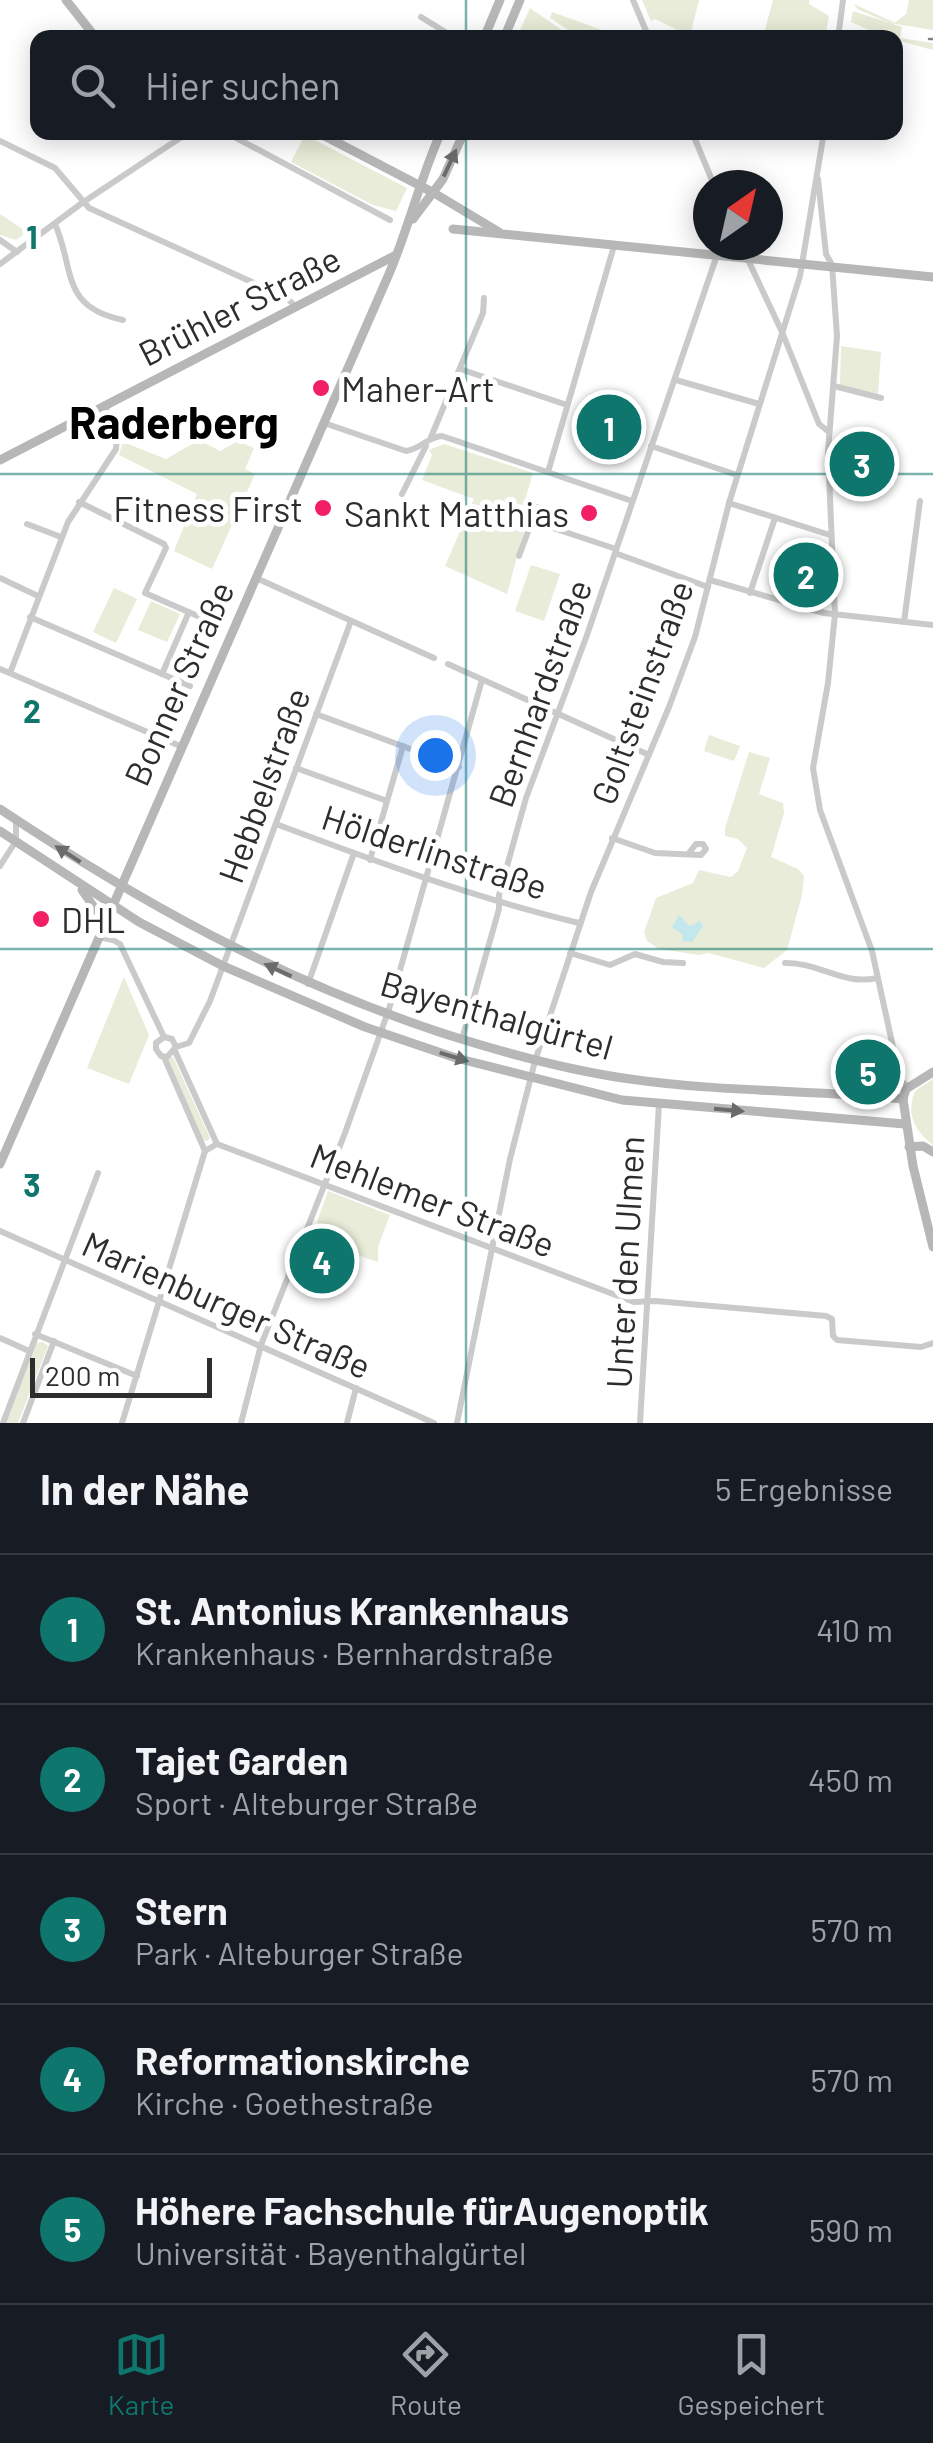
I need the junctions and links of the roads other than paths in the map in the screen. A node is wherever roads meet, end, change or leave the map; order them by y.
1 (66, 0) edge
2 (500, 0) edge
3 (520, 0) edge
4 (633, 0) edge
5 (843, 0) edge
6 (421, 18) dead end
7 (90, 30) edge
8 (441, 30) edge
9 (487, 30) edge
10 (507, 30) edge
11 (646, 30) edge
12 (839, 30) edge
13 (174, 140) edge
14 (240, 140) edge
15 (332, 140) edge
16 (439, 140) edge
17 (461, 140) edge
18 (695, 140) edge
19 (823, 140) edge
20 (0, 141) edge
21 (708, 170) edge
22 (818, 177) junction
23 (426, 189) junction
24 (82, 203) junction
25 (390, 220) dead end
26 (55, 224) junction
27 (408, 225) junction
28 (453, 229) dead end
29 (502, 234) junction
30 (0, 240) edge
31 (614, 244) junction
32 (17, 252) junction
33 (693, 252) edge
34 (396, 255) junction
35 (715, 260) edge
36 (747, 260) edge
37 (780, 260) edge
38 (802, 262) junction
39 (0, 264) edge
40 (832, 265) junction
41 (933, 276) edge
42 (484, 298) dead end
43 (296, 307) junction
44 (123, 320) dead end
45 (782, 332) junction
46 (460, 369) junction
47 (676, 380) junction
48 (834, 386) junction
49 (881, 398) dead end
50 (759, 404) junction
51 (567, 405) junction
52 (104, 406) junction
53 (323, 422) junction
54 (829, 432) junction
55 (429, 440) junction
56 (651, 446) junction
57 (406, 451) junction
58 (0, 460) edge
59 (415, 469) junction
60 (548, 472) junction
61 (737, 475) junction
62 (402, 494) dead end
63 (632, 501) junction
64 (920, 501) dead end
65 (79, 502) junction
66 (728, 503) junction
67 (537, 507) dead end
68 (775, 518) junction
69 (532, 521) junction
70 (28, 524) dead end
71 (61, 536) junction
72 (830, 536) junction
73 (615, 551) junction
74 (519, 556) dead end
75 (0, 578) edge
76 (254, 578) junction
77 (709, 584) junction
78 (750, 592) junction
79 (38, 596) junction
80 (189, 612) junction
81 (834, 614) junction
82 (30, 617) junction
83 (351, 621) junction
84 (904, 622) junction
85 (216, 624) dead end
86 (933, 625) edge
87 (434, 658) dead end
88 (448, 664) dead end
89 (0, 669) edge
90 (10, 673) junction
91 (162, 674) junction
92 (482, 680) junction
93 (190, 686) dead end
94 (556, 712) junction
95 (316, 714) junction
96 (180, 746) junction
97 (403, 746) junction
98 (649, 755) junction
99 (458, 767) junction
100 (296, 768) junction
101 (387, 801) junction
102 (0, 809) edge
103 (16, 820) junction
104 (276, 824) junction
105 (0, 830) edge
106 (612, 838) junction
107 (16, 841) junction
108 (354, 853) junction
109 (689, 853) dead end
110 (370, 860) junction
111 (0, 866) edge
112 (425, 880) junction
113 (78, 883) junction
114 (120, 886) junction
115 (112, 904) junction
116 (498, 904) junction
117 (128, 915) junction
118 (580, 923) junction
119 (104, 925) junction
120 (198, 931) junction
121 (99, 938) junction
122 (229, 947) junction
123 (189, 949) junction
124 (570, 953) junction
125 (682, 962) dead end
126 (785, 963) dead end
127 (223, 966) junction
128 (877, 978) junction
129 (308, 984) junction
130 (387, 1014) junction
131 (379, 1032) junction
132 (164, 1037) junction
133 (462, 1039) junction
134 (175, 1049) junction
135 (164, 1057) junction
136 (535, 1061) junction
137 (933, 1072) edge
138 (530, 1079) junction
139 (652, 1082) junction
140 (670, 1083) junction
141 (908, 1087) junction
142 (902, 1100) junction
143 (659, 1104) junction
144 (906, 1124) junction
145 (217, 1144) junction
146 (909, 1147) junction
147 (205, 1151) junction
148 (933, 1152) edge
149 (0, 1164) edge
150 (98, 1173) dead end
151 (324, 1184) junction
152 (0, 1232) edge
153 (933, 1247) edge
154 (492, 1248) junction
155 (64, 1259) junction
156 (158, 1301) junction
157 (646, 1302) junction
158 (36, 1334) junction
159 (0, 1338) edge
160 (54, 1341) junction
161 (933, 1343) edge
162 (260, 1345) junction
163 (29, 1351) junction
164 (137, 1376) junction
165 (356, 1388) junction
166 (3, 1423) edge
167 (23, 1423) edge
168 (122, 1423) edge
169 (241, 1423) edge
170 (347, 1423) edge
171 (434, 1423) edge
172 (457, 1423) edge
173 (640, 1423) edge

1 - 7 main road
2 - 9 main road
3 - 10 main road
4 - 11 street
5 - 12 street
6 - 8 street
13 - 24 street
14 - 25 street
15 - 23 main road
16 - 23 main road, Bonner Straße
23 -> 17 main road, Bonner Straße
18 - 21 street
19 - 22 street
20 - 24 street
22 - 38 street, Goltsteinstraße
22 - 40 street
23 - 27 main road, Bonner Straße
23 - 27 main road, Bonner Straße
23 - 29 main road
24 - 26 street
24 - 43 street
26 - 32 street
26 - 44 street
27 - 34 main road, Bonner Straße
28 - 29 main road
29 - 31 main road
30 - 32 street
31 - 33 main road
31 - 51 street
32 - 39 street
34 - 43 main road, Brühler Straße
34 - 53 main road, Bonner Straße
35 - 47 street, Bernhardstraße
36 - 45 street
37 - 38 main road
38 - 40 main road
38 - 45 street, Goltsteinstraße
40 - 41 main road
40 - 48 street
42 - 46 street
43 - 52 main road, Brühler Straße
45 - 50 street, Goltsteinstraße
45 - 54 street
46 - 51 street
46 - 55 street
47 - 50 street
47 - 56 street, Bernhardstraße
48 - 49 street
48 - 54 street
50 - 61 street, Goltsteinstraße
51 - 60 street
52 - 58 main road, Brühler Straße
52 - 65 street
53 - 57 street
53 - 76 main road, Bonner Straße
54 - 72 street
55 - 57 street
55 - 59 street
55 - 60 street
56 - 61 street
56 - 63 street, Bernhardstraße
57 - 59 street
59 - 62 street
60 - 63 street
61 - 66 street, Goltsteinstraße
63 - 73 street, Bernhardstraße
64 - 84 street
65 - 71 street
65 - 80 street, Bonner Straße
66 - 68 street
66 - 77 street, Goltsteinstraße
67 - 69 street
68 - 72 street
68 - 78 street
69 - 73 street
69 - 74 street
70 - 71 street
71 - 79 street
72 - 81 street
73 - 77 street
73 - 94 street, Bernhardstraße
75 - 79 street
76 - 83 street
76 - 96 main road, Bonner Straße
77 - 78 street
77 - 98 street, Goltsteinstraße
78 - 81 street
79 - 82 street
80 - 85 street, Bonner Straße
80 - 91 street, Bonner Straße
81 - 84 street
81 - 128 street
82 - 90 street
82 - 91 street, Bonner Straße
83 - 87 street
83 - 95 street, Hebbelstraße
84 - 86 street
88 - 92 street
89 - 90 street
90 - 96 street
91 - 93 street, Bonner Straße
92 - 94 street
92 - 99 street
94 - 98 street
94 - 116 street, Bernhardstraße
95 - 97 street
95 - 100 street, Hebbelstraße
96 - 114 main road, Bonner Straße
97 - 99 street
97 - 101 street
98 - 106 street, Goltsteinstraße
99 - 112 street
100 - 101 street
100 - 104 street, Hebbelstraße
101 - 110 street
102 - 103 main road, Bayenthalgürtel
103 - 107 street
114 -> 103 main road, Bayenthalgürtel
104 - 108 street, Hölderlinstraße
104 - 122 street, Hebbelstraße
105 - 107 main road, Bayenthalgürtel
106 - 109 street
106 - 118 street, Goltsteinstraße
107 - 111 street
107 - 113 main road, Bayenthalgürtel
108 - 110 street, Hölderlinstraße
108 - 129 street
110 - 112 street, Hölderlinstraße
112 - 116 street, Hölderlinstraße
112 - 130 street
113 - 115 main road, Bayenthalgürtel
113 - 119 main road
114 - 115 main road, Bonner Straße
114 - 120 main road, Bayenthalgürtel
115 - 117 main road, Bayenthalgürtel
115 - 119 main road, Bonner Straße
116 - 118 street, Hölderlinstraße
116 - 133 street, Bernhardstraße
117 - 119 main road
117 - 123 main road, Bayenthalgürtel
118 - 124 street, Goltsteinstraße
119 - 121 main road, Bonner Straße
120 - 122 main road, Bayenthalgürtel
120 - 123 main road
121 - 132 street
121 - 149 main road, Bonner Straße
122 - 127 street, Hebbelstraße
129 -> 122 main road, Bayenthalgürtel
123 - 127 main road, Bayenthalgürtel
124 - 125 street
124 - 136 street, Goltsteinstraße
126 - 128 street
127 - 131 main road, Bayenthalgürtel
127 - 134 street, Hebbelstraße
128 - 141 street
129 - 130 main road, Bayenthalgürtel
130 - 131 street
130 - 133 main road, Bayenthalgürtel
131 -> 138 main road, Bayenthalgürtel
131 - 151 street
132 - 134 street
132 - 135 street
133 - 136 main road, Bayenthalgürtel
134 - 135 street
134 - 145 street
135 - 147 street
136 - 138 street, Goltsteinstraße
136 - 139 main road, Bayenthalgürtel
137 - 141 main road
138 - 143 main road, Bayenthalgürtel
138 - 154 street, Goltsteinstraße
139 - 140 main road, Bayenthalgürtel
139 - 143 main road
140 - 142 main road, Bayenthalgürtel
140 - 143 main road
141 - 142 main road
142 - 144 main road
143 -> 144 main road, Bayenthalgürtel
143 - 157 street, Unter den Ulmen
144 - 146 main road
145 - 147 street
145 - 151 street, Mehlemer Straße
146 - 148 main road
146 - 153 main road
147 - 156 street
150 - 155 street
151 - 154 street, Mehlemer Straße
151 - 162 street
152 - 155 street, Marienburger Straße
154 - 157 street, Mehlemer Straße
154 - 172 street, Goltsteinstraße
155 - 156 street, Marienburger Straße
155 - 158 street
156 - 162 street, Marienburger Straße
156 - 164 street
157 - 161 street, Mehlemer Straße
157 - 173 street, Unter den Ulmen
158 - 160 street
158 - 163 street
159 - 163 street
160 - 164 street
160 - 167 street
162 - 165 street, Marienburger Straße
162 - 169 street
163 - 166 street
164 - 168 street
165 - 170 street
165 - 171 street, Marienburger Straße

